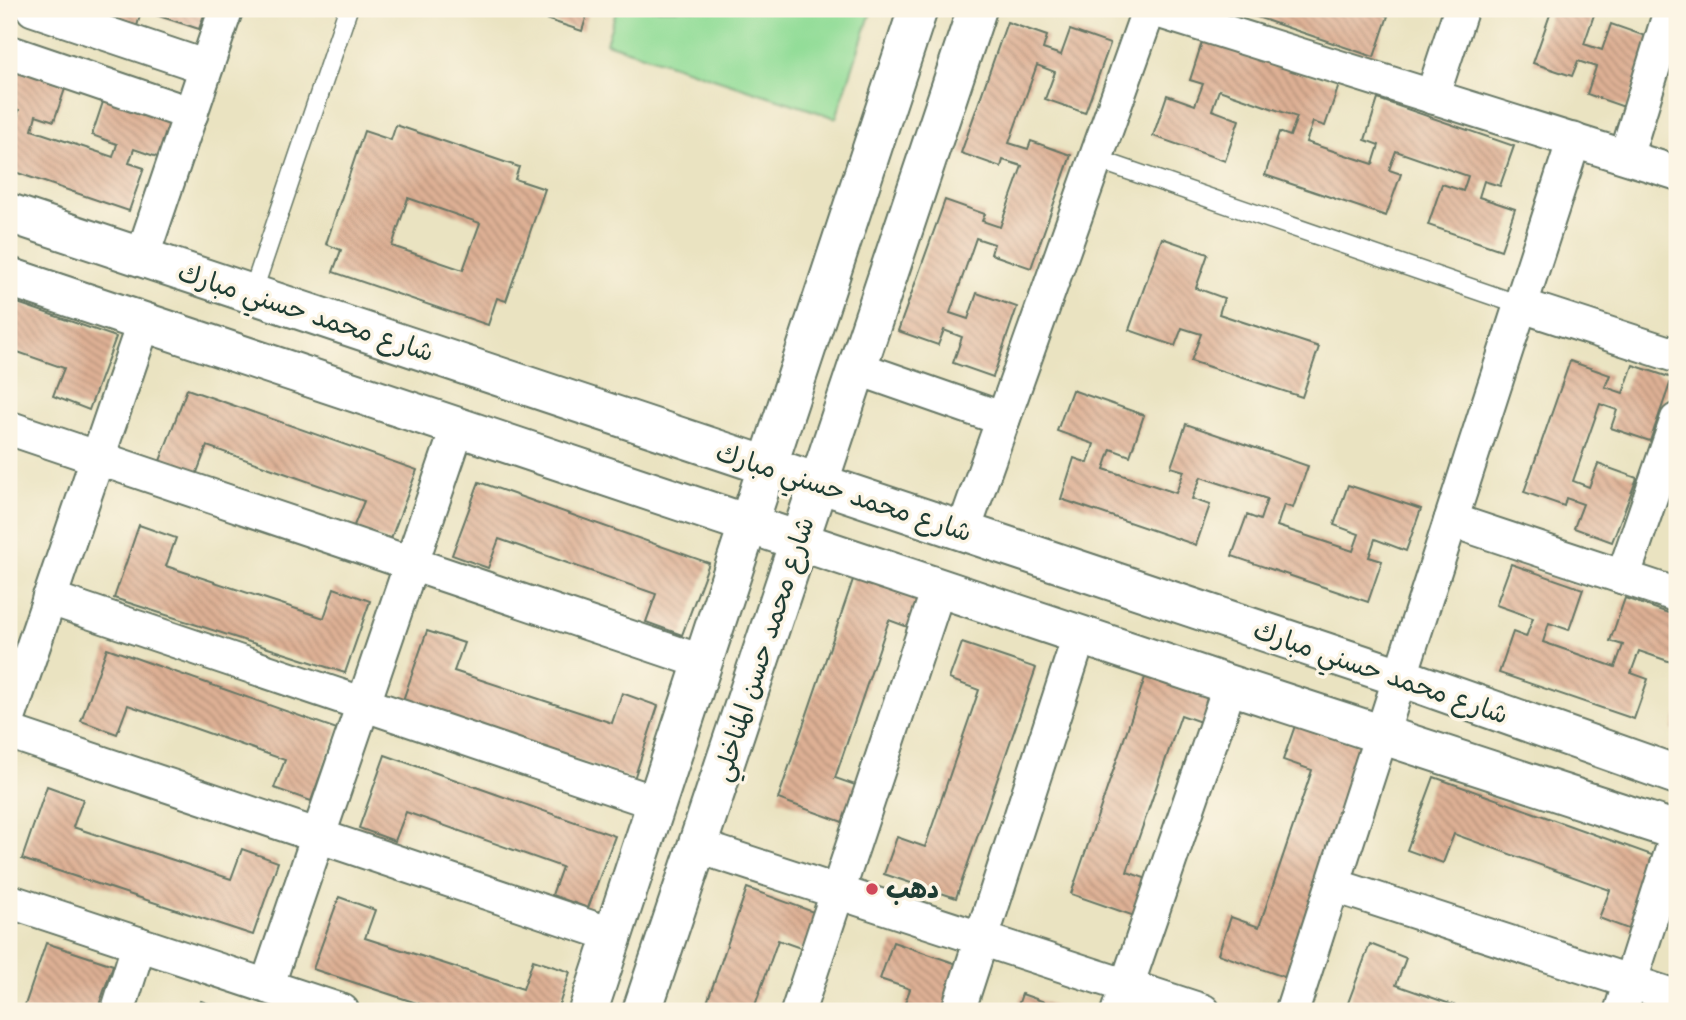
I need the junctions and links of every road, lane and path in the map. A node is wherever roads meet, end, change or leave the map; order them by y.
1 (35, 9) edge
2 (226, 9) edge
3 (348, 9) edge
4 (918, 9) edge
5 (977, 9) edge
6 (1151, 9) edge
7 (1461, 9) edge
8 (1671, 9) edge
9 (14, 54) edge
10 (206, 67) junction
11 (1432, 97) junction
12 (191, 114) junction
13 (1574, 140) junction
14 (1626, 156) junction
15 (1096, 159) junction
16 (1677, 173) edge
17 (9, 213) edge
18 (142, 257) junction
19 (9, 277) edge
20 (252, 294) junction
21 (1520, 305) junction
22 (144, 322) junction
23 (1677, 356) edge
24 (857, 368) junction
25 (1003, 419) junction
26 (1677, 420) edge
27 (458, 427) junction
28 (9, 428) edge
29 (97, 458) junction
30 (767, 466) junction
31 (818, 484) junction
32 (1451, 520) junction
33 (748, 524) junction
34 (963, 532) junction
35 (799, 541) junction
36 (411, 564) junction
37 (1623, 577) junction
38 (939, 587) junction
39 (1677, 595) edge
40 (49, 598) junction
41 (1080, 634) junction
42 (703, 662) junction
43 (1400, 677) junction
44 (1230, 685) junction
45 (363, 704) junction
46 (9, 717) edge
47 (9, 732) edge
48 (1381, 735) junction
49 (1677, 775) edge
50 (657, 803) junction
51 (1677, 833) edge
52 (318, 836) junction
53 (697, 846) junction
54 (1333, 885) junction
55 (838, 892) junction
56 (9, 901) edge
57 (613, 935) junction
58 (982, 939) junction
59 (139, 944) junction
60 (267, 986) junction
61 (1626, 997) edge
62 (1677, 997) edge
63 (1122, 999) edge
64 (118, 1011) edge
65 (342, 1011) edge
66 (588, 1011) edge
67 (642, 1011) edge
68 (798, 1011) edge
69 (958, 1011) edge
70 (1203, 1011) edge
71 (1292, 1011) edge

1 - 9 street
1 - 10 street
2 - 10 street
3 - 20 lane
4 - 30 street, شارع محمد حسن المناخلي
5 - 24 street, شارع محمد حسن المناخلي
6 - 11 street
6 - 15 street
7 - 11 street
8 - 14 street
9 - 12 street
10 - 12 street
11 - 13 street
12 - 18 street
13 - 14 street
13 - 21 street
14 - 16 street
15 - 21 lane
15 - 25 street
17 - 18 street, شارع محمد حسني مبارك
18 - 20 street, شارع محمد حسني مبارك
19 - 22 street
20 - 30 street, شارع محمد حسني مبارك
21 - 23 street
21 - 32 street
22 - 27 street
22 - 29 street
24 - 25 street
24 - 31 street, شارع محمد حسن المناخلي
25 - 34 street
26 - 37 street
27 - 33 street
27 - 36 street
28 - 29 street
29 - 36 street
29 - 40 street
30 - 31 street, شارع محمد حسني مبارك
30 - 33 street, شارع محمد حسن المناخلي
31 - 34 street, شارع محمد حسني مبارك
31 - 35 street, شارع محمد حسن المناخلي
32 - 37 street
32 - 43 street
33 - 35 street
33 - 42 street, شارع محمد حسن المناخلي
34 - 43 street, شارع محمد حسني مبارك
35 - 38 street
35 - 53 street, شارع محمد حسن المناخلي
36 - 42 street
36 - 45 street
37 - 39 street
38 - 41 street
38 - 55 street
40 - 45 street
40 - 46 street
41 - 44 street
41 - 58 street
42 - 50 street, شارع محمد حسن المناخلي
43 - 48 street
43 - 49 street, شارع محمد حسني مبارك
44 - 48 street
44 - 63 street
45 - 50 street
45 - 52 street
47 - 52 street
48 - 51 street
48 - 54 street
50 - 57 street, شارع محمد حسن المناخلي
51 - 61 street
52 - 57 street
52 - 60 street
53 - 55 street
53 - 67 street, شارع محمد حسن المناخلي
54 - 61 street
54 - 71 street
55 - 58 street
55 - 68 street
56 - 59 street
57 - 66 street, شارع محمد حسن المناخلي
58 - 63 street
58 - 69 street
59 - 60 street
59 - 64 street
60 - 65 street
61 - 62 street
63 - 70 street

